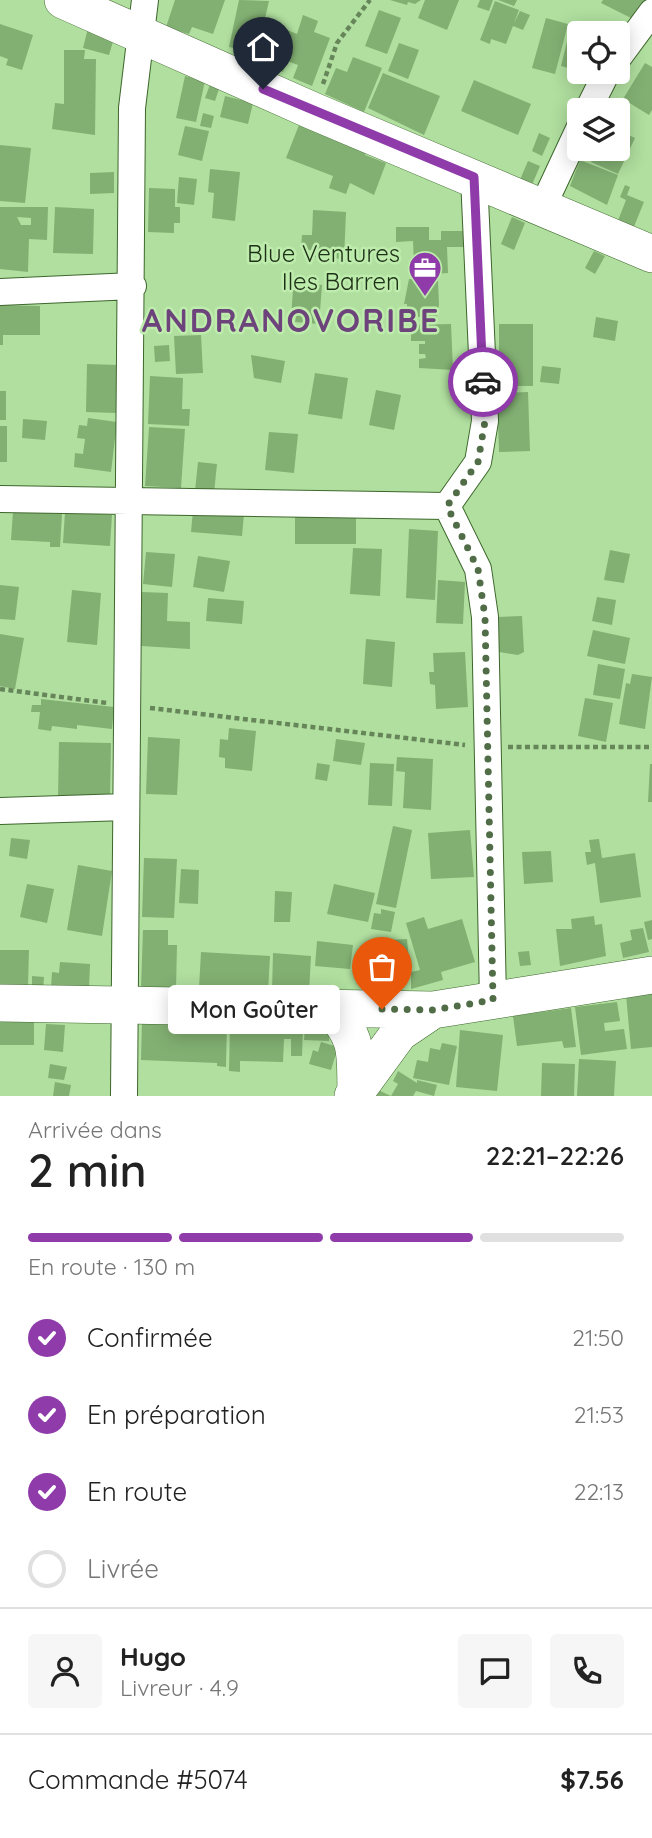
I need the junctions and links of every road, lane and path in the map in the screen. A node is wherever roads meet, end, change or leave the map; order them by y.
1 (63, 0) edge
2 (370, 0) edge
3 (652, 12) edge
4 (142, 16) edge
5 (630, 42) edge
6 (313, 111) junction
7 (567, 155) edge
8 (474, 177) junction
9 (543, 206) junction
10 (652, 254) edge
11 (133, 286) junction
12 (0, 292) edge
13 (0, 499) edge
14 (131, 499) junction
15 (447, 506) junction
16 (0, 689) edge
17 (128, 706) junction
18 (488, 747) junction
19 (652, 747) edge
20 (126, 807) junction
21 (0, 811) edge
22 (652, 975) edge
23 (493, 1000) junction
24 (0, 1003) edge
25 (123, 1004) junction
26 (331, 1008) junction
27 (433, 1010) junction
28 (355, 1094) edge
29 (124, 1096) edge

1 - 4 main road
2 - 6 path
3 - 5 street
4 - 6 main road
4 - 11 street
6 - 8 main road
7 - 9 street
8 - 9 main road
8 - 15 street
9 - 10 main road
11 - 12 street
11 - 14 street
13 - 14 street
14 - 15 street
14 - 17 street
15 - 18 street
16 - 17 path
17 - 18 path
17 - 20 street
18 - 19 path
18 - 23 street
20 - 21 street
20 - 25 street
22 - 23 main road
23 - 27 main road
24 - 25 main road
25 - 26 main road
25 - 29 street
26 - 27 main road
26 - 28 main road
27 - 28 main road

